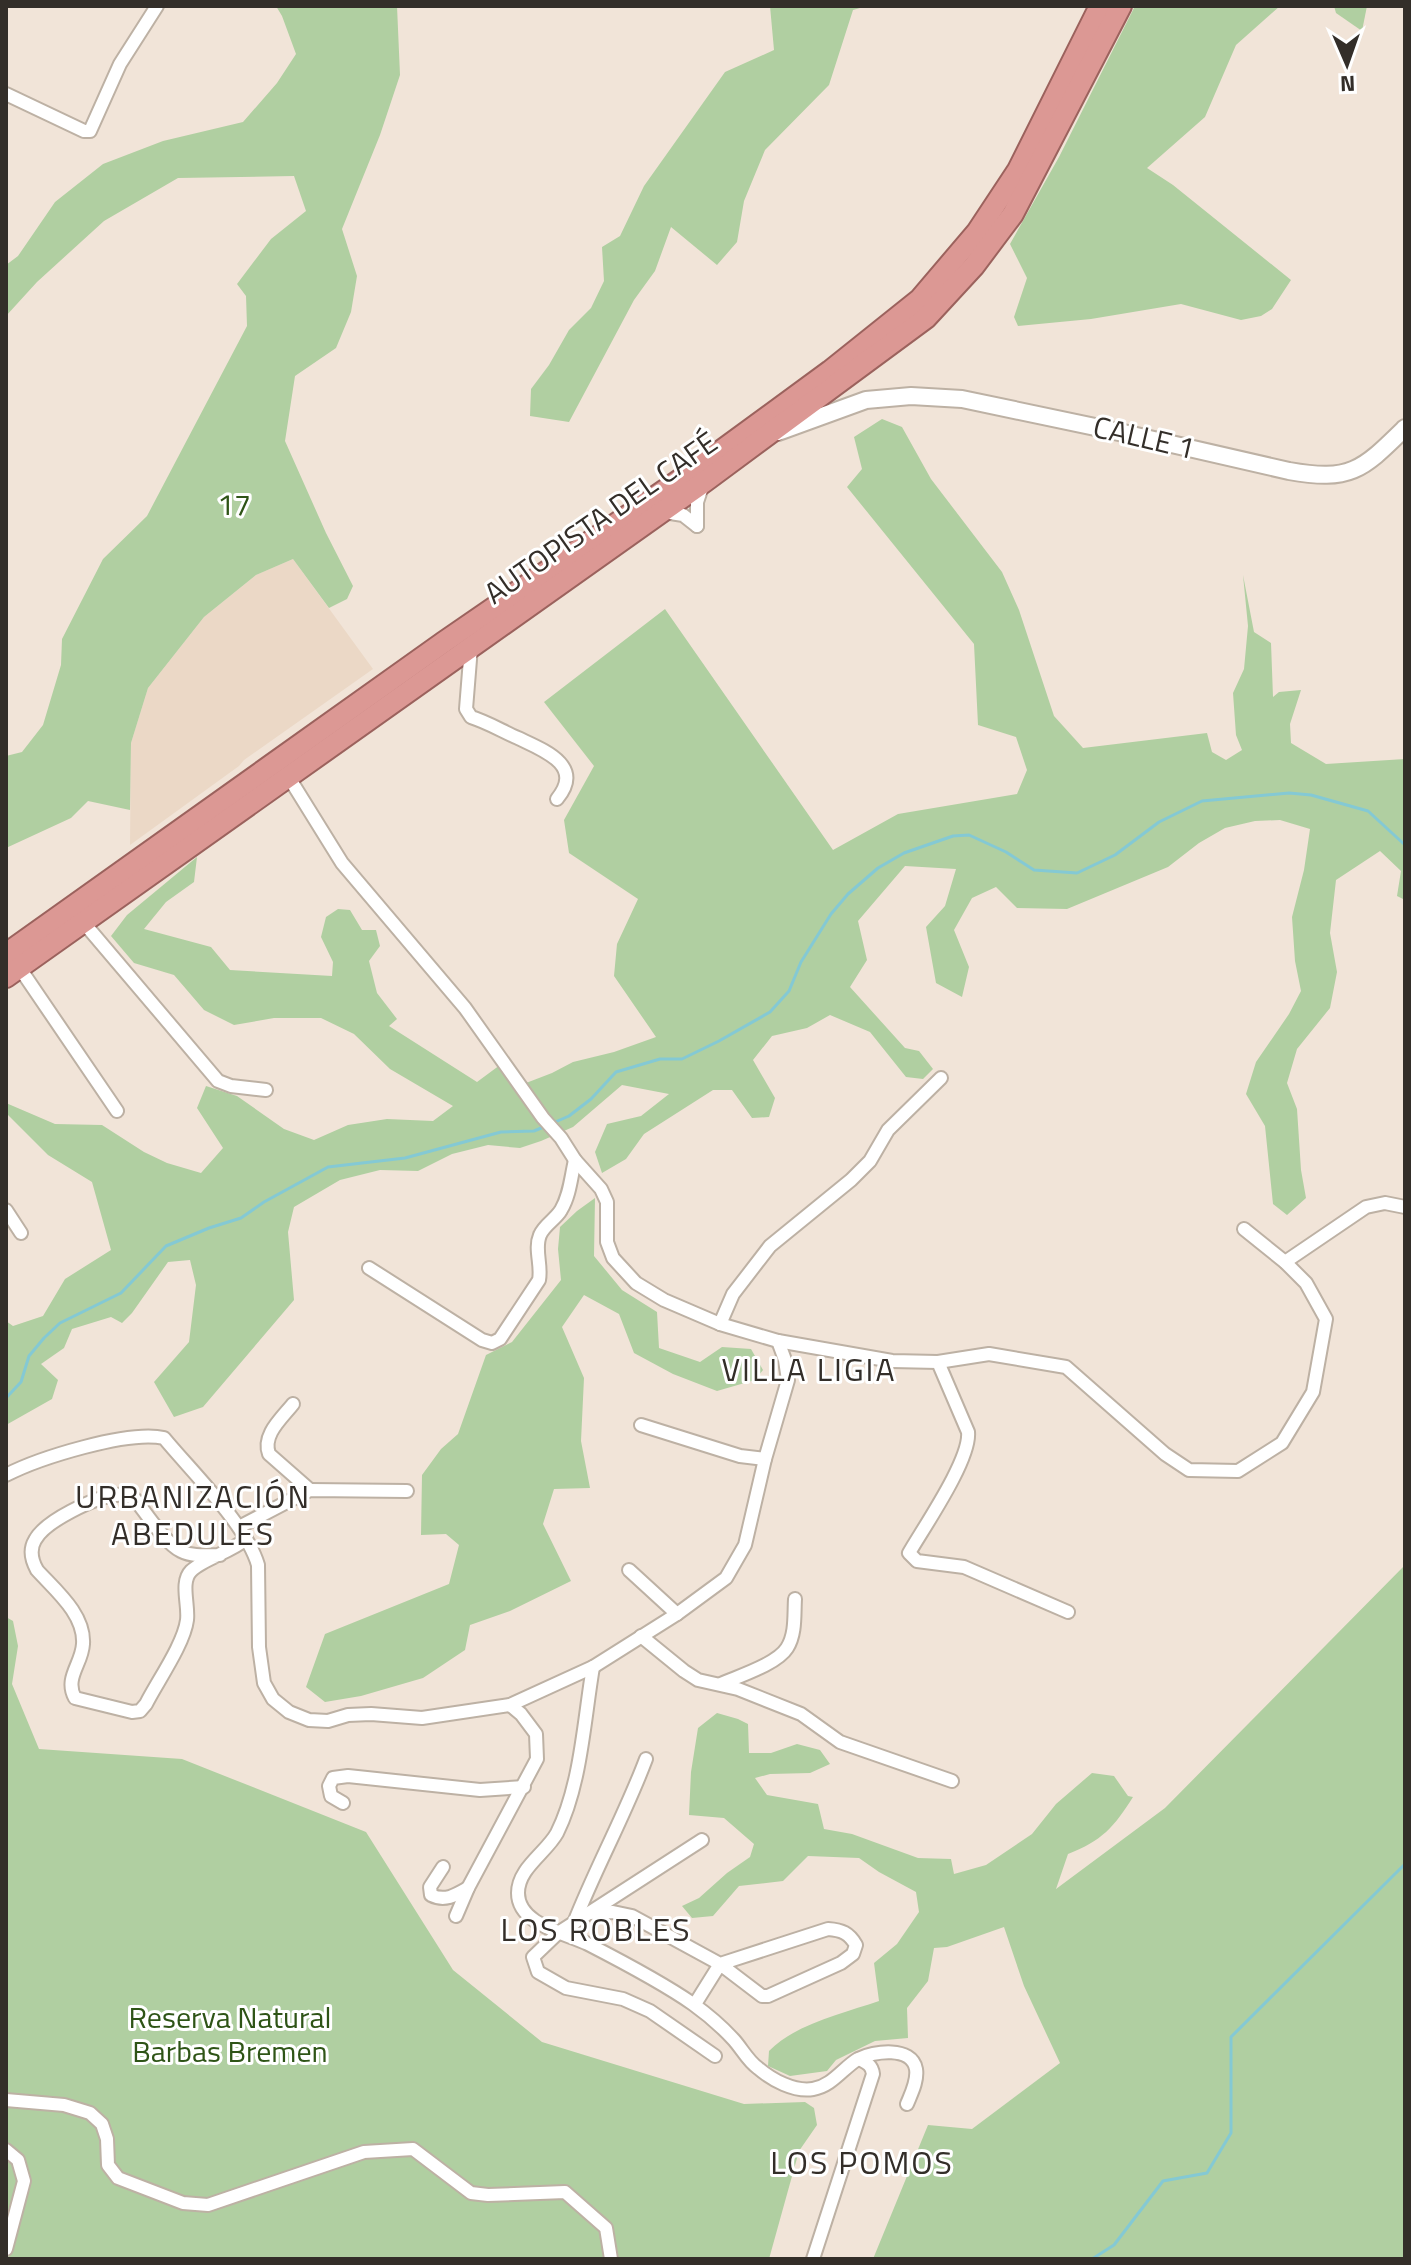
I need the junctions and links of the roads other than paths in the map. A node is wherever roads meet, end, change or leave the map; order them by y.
1 (157, 6) edge
2 (1100, 6) edge
3 (1121, 6) edge
4 (6, 94) edge
5 (865, 363) junction
6 (866, 400) junction
7 (1405, 428) edge
8 (766, 437) junction
9 (704, 482) junction
10 (661, 512) junction
11 (471, 647) junction
12 (288, 776) junction
13 (557, 799) dead end
14 (84, 923) junction
15 (10, 966) edge
16 (941, 1078) dead end
17 (266, 1090) dead end
18 (117, 1111) dead end
19 (575, 1160) junction
20 (1405, 1207) edge
21 (6, 1210) edge
22 (1244, 1229) dead end
23 (21, 1233) dead end
24 (1285, 1262) junction
25 (369, 1268) dead end
26 (720, 1324) junction
27 (778, 1341) junction
28 (938, 1362) junction
29 (293, 1404) dead end
30 (641, 1425) dead end
31 (765, 1459) junction
32 (6, 1475) edge
33 (310, 1490) junction
34 (407, 1491) dead end
35 (239, 1527) junction
36 (246, 1539) junction
37 (220, 1555) junction
38 (629, 1570) dead end
39 (795, 1599) dead end
40 (1068, 1612) dead end
41 (677, 1614) junction
42 (641, 1636) junction
43 (593, 1667) junction
44 (721, 1684) junction
45 (510, 1705) junction
46 (646, 1759) dead end
47 (952, 1781) dead end
48 (524, 1787) junction
49 (343, 1803) dead end
50 (702, 1840) dead end
51 (443, 1867) dead end
52 (468, 1888) junction
53 (590, 1913) junction
54 (456, 1916) dead end
55 (574, 1923) junction
56 (558, 1933) junction
57 (720, 1964) junction
58 (695, 2004) junction
59 (715, 2056) dead end
60 (859, 2059) junction
61 (6, 2100) edge
62 (907, 2104) dead end
63 (6, 2150) edge
64 (6, 2249) edge
65 (9, 2259) edge
66 (611, 2259) edge
67 (813, 2259) edge

1 - 4 street
2 - 15 highway, AUTOPISTA DEL CAFÉ
3 - 5 highway, AUTOPISTA DEL CAFÉ
5 - 6 street
5 - 8 highway, AUTOPISTA DEL CAFÉ
6 - 7 street, CALLE 1
6 - 8 street, CALLE 1
8 - 9 highway, AUTOPISTA DEL CAFÉ
9 - 10 highway, AUTOPISTA DEL CAFÉ
9 - 10 street
10 - 11 highway, AUTOPISTA DEL CAFÉ
11 - 12 highway, AUTOPISTA DEL CAFÉ
11 - 13 street
12 - 14 highway, AUTOPISTA DEL CAFÉ
12 - 19 street
14 - 15 highway, AUTOPISTA DEL CAFÉ
14 - 17 street
15 - 18 street
16 - 26 street
19 - 25 street
19 - 26 street
20 - 24 street
21 - 23 street
22 - 24 street
24 - 28 street
26 - 27 street
27 - 28 street
27 - 31 street
28 - 40 street
29 - 33 street
30 - 31 street
31 - 41 street
32 - 35 street
33 - 34 street
33 - 35 street
35 - 36 street
36 - 37 street
36 - 45 street
37 - 37 street
38 - 41 street
39 - 44 street
41 - 42 street
42 - 43 street
42 - 44 street
43 - 45 street
43 - 56 street
44 - 47 street
45 - 48 street
46 - 55 street
48 - 49 street
48 - 52 street
50 - 53 street
51 - 52 street
52 - 54 street
53 - 55 street
53 - 57 street
55 - 56 street
56 - 58 street
56 - 59 street
57 - 57 street
57 - 58 street
58 - 60 street
60 - 62 street
60 - 67 street
61 - 66 street
63 - 64 street
64 - 65 street

